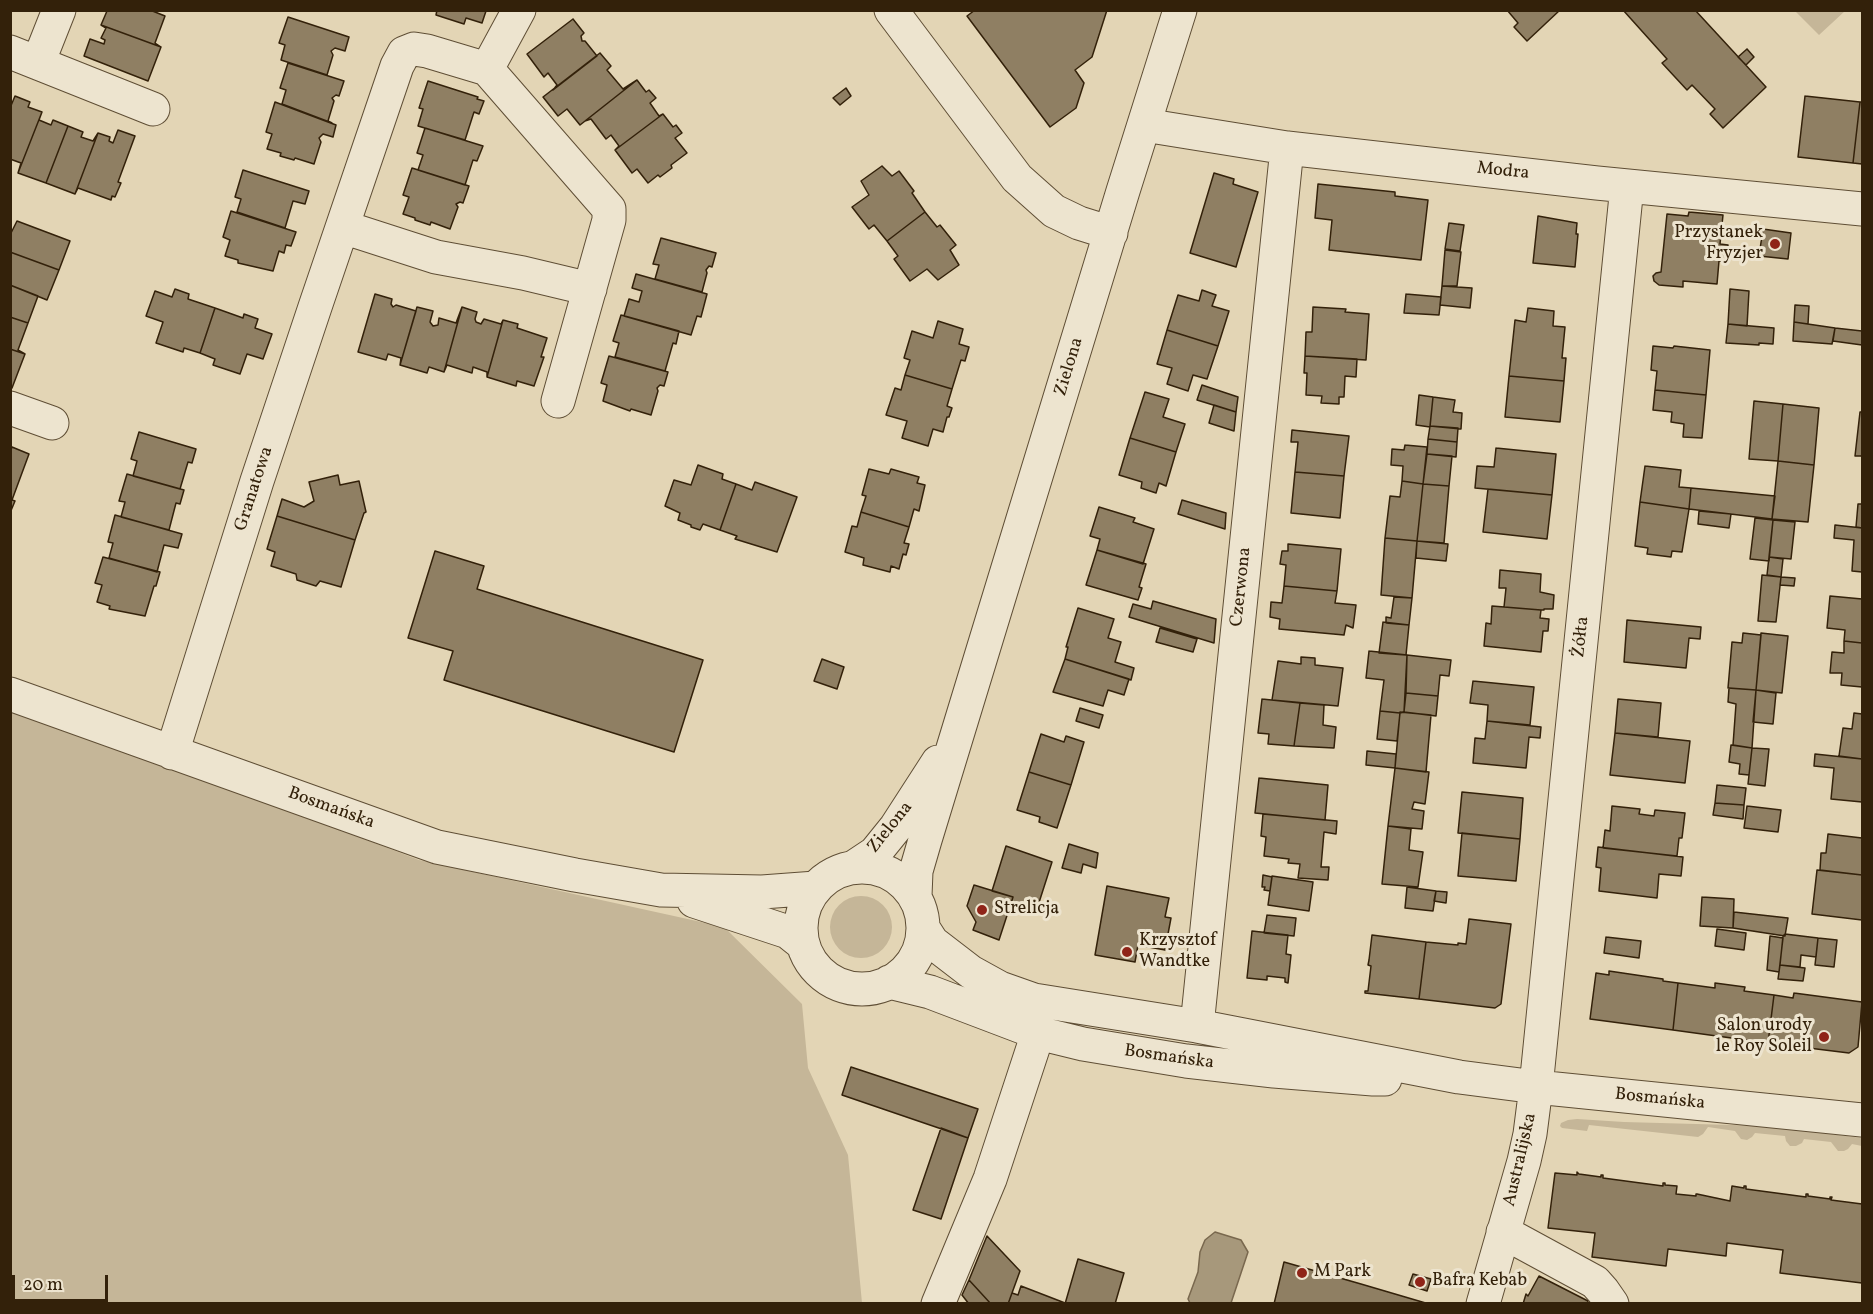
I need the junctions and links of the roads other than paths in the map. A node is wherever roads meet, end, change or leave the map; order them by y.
1 (59, 10) edge
2 (519, 10) edge
3 (891, 10) edge
4 (1180, 10) edge
5 (24, 58) edge
6 (487, 69) junction
7 (153, 109) dead end
8 (1144, 125) junction
9 (1287, 148) junction
10 (1627, 186) junction
11 (1863, 209) edge
12 (343, 227) junction
13 (1111, 233) junction
14 (590, 289) junction
15 (558, 402) dead end
16 (10, 408) edge
17 (52, 423) dead end
18 (10, 694) edge
19 (961, 725) junction
20 (172, 753) junction
21 (854, 867) junction
22 (816, 888) junction
23 (661, 890) junction
24 (915, 896) junction
25 (923, 928) junction
26 (803, 944) junction
27 (890, 982) junction
28 (1197, 1026) junction
29 (1038, 1033) junction
30 (1459, 1077) junction
31 (1536, 1087) junction
32 (1863, 1120) edge
33 (1503, 1232) junction
34 (938, 1304) edge
35 (1483, 1304) edge
36 (1612, 1304) edge

1 - 5 street
2 - 6 street
3 - 13 street
4 - 8 street, Zielona
5 - 7 street
6 - 12 street, Granatowa
6 - 14 street
8 - 9 street, Modra
8 - 13 street, Zielona
9 - 10 street, Modra
9 - 28 street, Czerwona
10 - 11 street, Modra
10 - 31 street, Żółta
12 - 14 street
12 - 20 street, Granatowa
13 - 19 street, Zielona
14 - 15 street
16 - 17 street
18 - 20 street, Bosmańska
19 - 21 street, Zielona
19 - 24 street, Zielona
20 - 23 street, Bosmańska
21 - 22 street
21 - 24 street
22 - 23 street, Bosmańska
22 - 26 street
23 - 26 street, Bosmańska
24 - 25 street
25 - 27 street
25 - 28 street, Bosmańska
26 - 27 street
27 - 29 street, Bosmańska
28 - 30 street, Bosmańska
29 - 30 street, Bosmańska
29 - 34 street
30 - 31 street, Bosmańska
31 - 32 street, Bosmańska
31 - 33 street, Australijska
33 - 35 street, Australijska
33 - 36 street, Australijska

